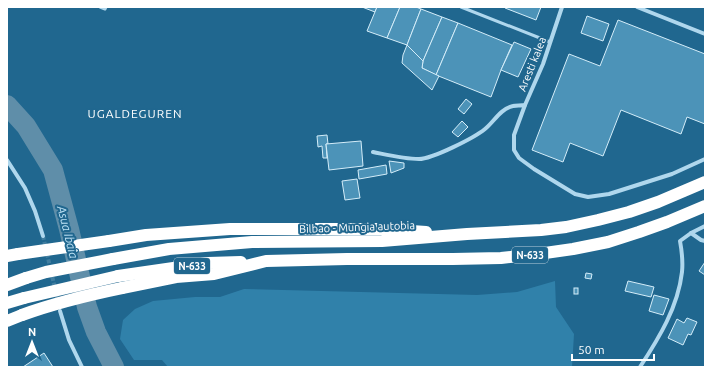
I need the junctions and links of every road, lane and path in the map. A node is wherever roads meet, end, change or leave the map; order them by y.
1 (100, 7) edge
2 (106, 7) edge
3 (461, 7) edge
4 (562, 7) edge
5 (637, 7) edge
6 (705, 34) edge
7 (550, 42) junction
8 (525, 105) junction
9 (373, 152) dead end
10 (705, 159) edge
11 (7, 160) edge
12 (705, 182) edge
13 (705, 206) edge
14 (705, 226) edge
15 (467, 234) junction
16 (691, 234) junction
17 (43, 236) tunnel mouth
18 (705, 241) edge
19 (13, 255) edge
20 (266, 261) junction
21 (26, 278) junction
22 (7, 279) edge
23 (7, 285) edge
24 (7, 303) edge
25 (60, 311) dead end
26 (7, 321) edge
27 (82, 367) edge
28 (640, 367) edge

1 - 2 lane
3 - 7 lane
4 - 7 street, Aresti kalea
5 - 6 street
7 - 8 street, Aresti kalea
8 - 9 street, Aresti kalea
8 - 10 street
11 - 17 street
12 - 15 highway, Bilbao - Mungia autobia / N-633
13 - 20 highway, N-633
14 - 16 street
15 - 19 highway, bridge
15 - 21 highway, Bilbao - Mungia autobia / N-633, bridge
16 - 18 street
16 - 28 street
20 - 24 highway, N-633, bridge
20 - 26 highway, bridge
21 - 22 highway
21 - 23 highway, Bilbao - Mungia autobia / N-633
25 - 27 street

